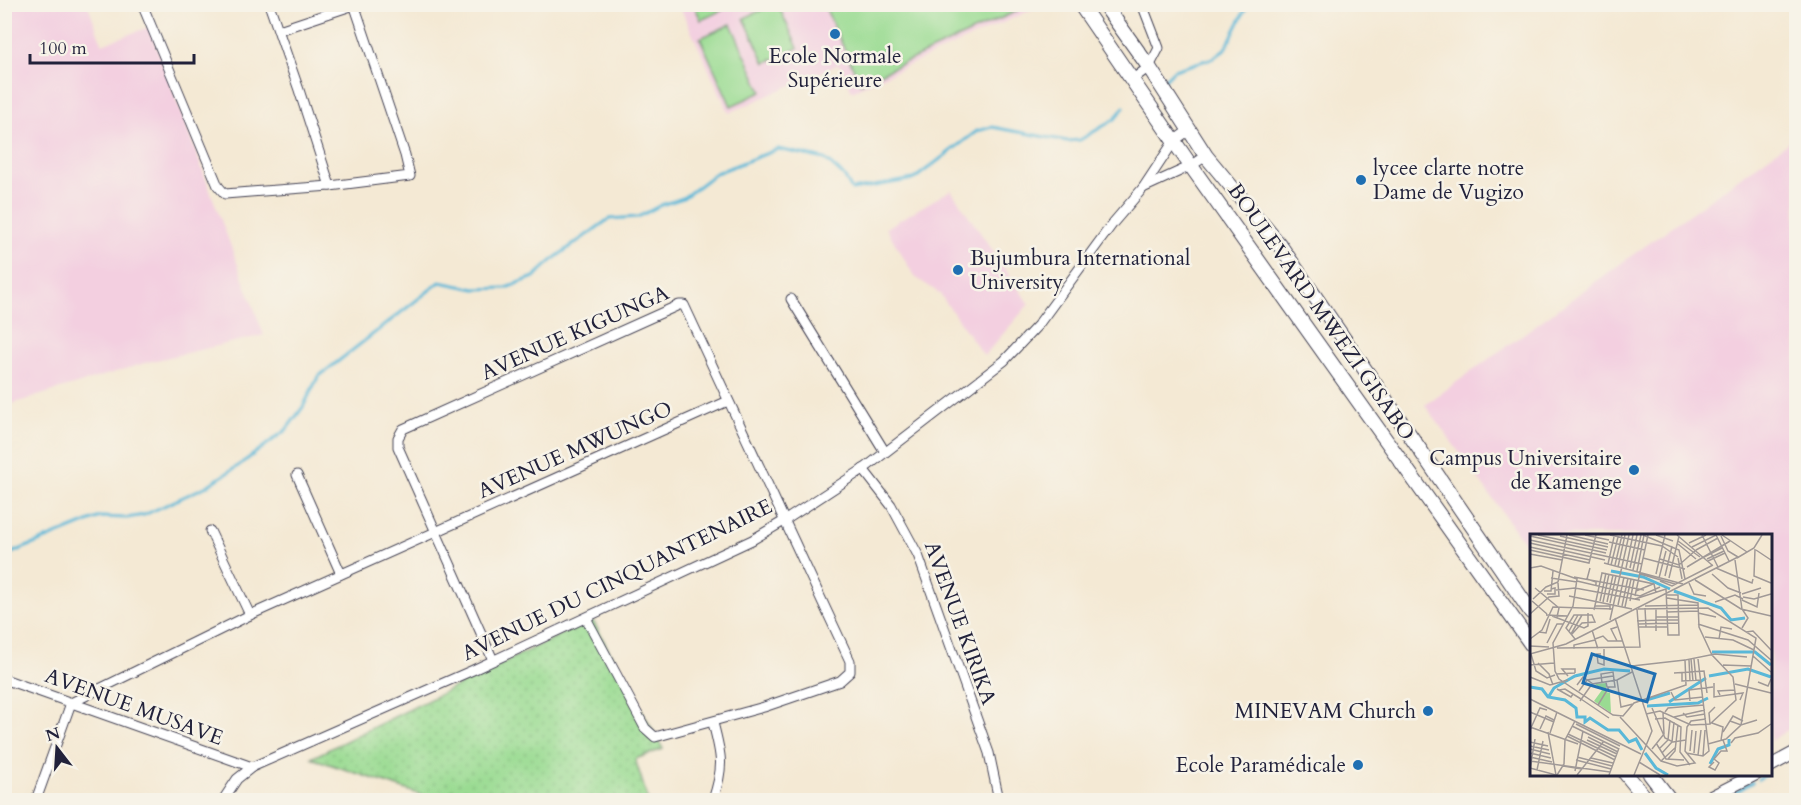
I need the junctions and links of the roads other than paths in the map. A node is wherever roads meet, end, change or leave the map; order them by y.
1 (142, 4) edge
2 (269, 4) edge
3 (1080, 4) edge
4 (1104, 4) edge
5 (1142, 4) edge
6 (354, 5) edge
7 (279, 30) junction
8 (1152, 73) junction
9 (1135, 83) junction
10 (1189, 130) junction
11 (1174, 141) junction
12 (1206, 156) junction
13 (1191, 166) junction
14 (330, 186) junction
15 (1143, 188) junction
16 (791, 299) dead end
17 (728, 401) junction
18 (885, 452) junction
19 (1420, 453) junction
20 (1402, 464) junction
21 (863, 469) junction
22 (297, 475) dead end
23 (784, 521) junction
24 (210, 531) dead end
25 (437, 532) junction
26 (341, 574) junction
27 (1530, 611) edge
28 (250, 615) junction
29 (586, 618) junction
30 (1530, 643) edge
31 (493, 660) junction
32 (4, 679) edge
33 (71, 702) junction
34 (713, 723) junction
35 (1797, 752) edge
36 (1771, 765) edge
37 (252, 767) junction
38 (1627, 775) edge
39 (1651, 775) edge
40 (1754, 775) edge
41 (36, 801) edge
42 (223, 801) edge
43 (713, 801) edge
44 (999, 801) edge
45 (1647, 801) edge
46 (1670, 801) edge
47 (1705, 801) edge

1 - 14 street
2 - 7 street
3 - 9 main road
4 - 8 main road
5 - 8 street
6 - 7 street
6 - 14 street
7 - 14 street
8 - 9 street
8 - 10 main road, BOULEVARD MWEZI GISABO
9 - 11 main road, BOULEVARD MWEZI GISABO
10 - 11 street
10 - 12 main road, BOULEVARD MWEZI GISABO
11 - 13 main road, BOULEVARD MWEZI GISABO
11 - 15 street, AVENUE DU CINQUANTENAIRE
12 - 13 street
12 - 19 main road, BOULEVARD MWEZI GISABO
13 - 15 street
13 - 20 main road, BOULEVARD MWEZI GISABO
15 - 18 street, AVENUE DU CINQUANTENAIRE
16 - 18 street
17 - 23 street, AVENUE KIGUNGA
17 - 25 street, AVENUE MWUNGO
17 - 25 street, AVENUE KIGUNGA
18 - 21 street, AVENUE DU CINQUANTENAIRE
19 - 20 main road
19 - 27 main road, BOULEVARD MWEZI GISABO
20 - 30 main road, BOULEVARD MWEZI GISABO
21 - 23 street, AVENUE DU CINQUANTENAIRE
21 - 44 street, AVENUE KIRIKA
22 - 26 street
23 - 29 street, AVENUE DU CINQUANTENAIRE
23 - 34 street, AVENUE KIGUNGA
24 - 28 street
25 - 26 street, AVENUE MWUNGO
25 - 31 street
26 - 28 street, AVENUE MWUNGO
28 - 33 street, AVENUE MWUNGO
29 - 31 street, AVENUE DU CINQUANTENAIRE
29 - 34 street
31 - 37 street, AVENUE DU CINQUANTENAIRE
32 - 33 street, AVENUE MUSAVE
33 - 37 street, AVENUE MUSAVE
33 - 41 street
34 - 43 street
35 - 36 street
37 - 42 street, AVENUE DU CINQUANTENAIRE
38 - 45 main road
39 - 46 main road
40 - 47 street

